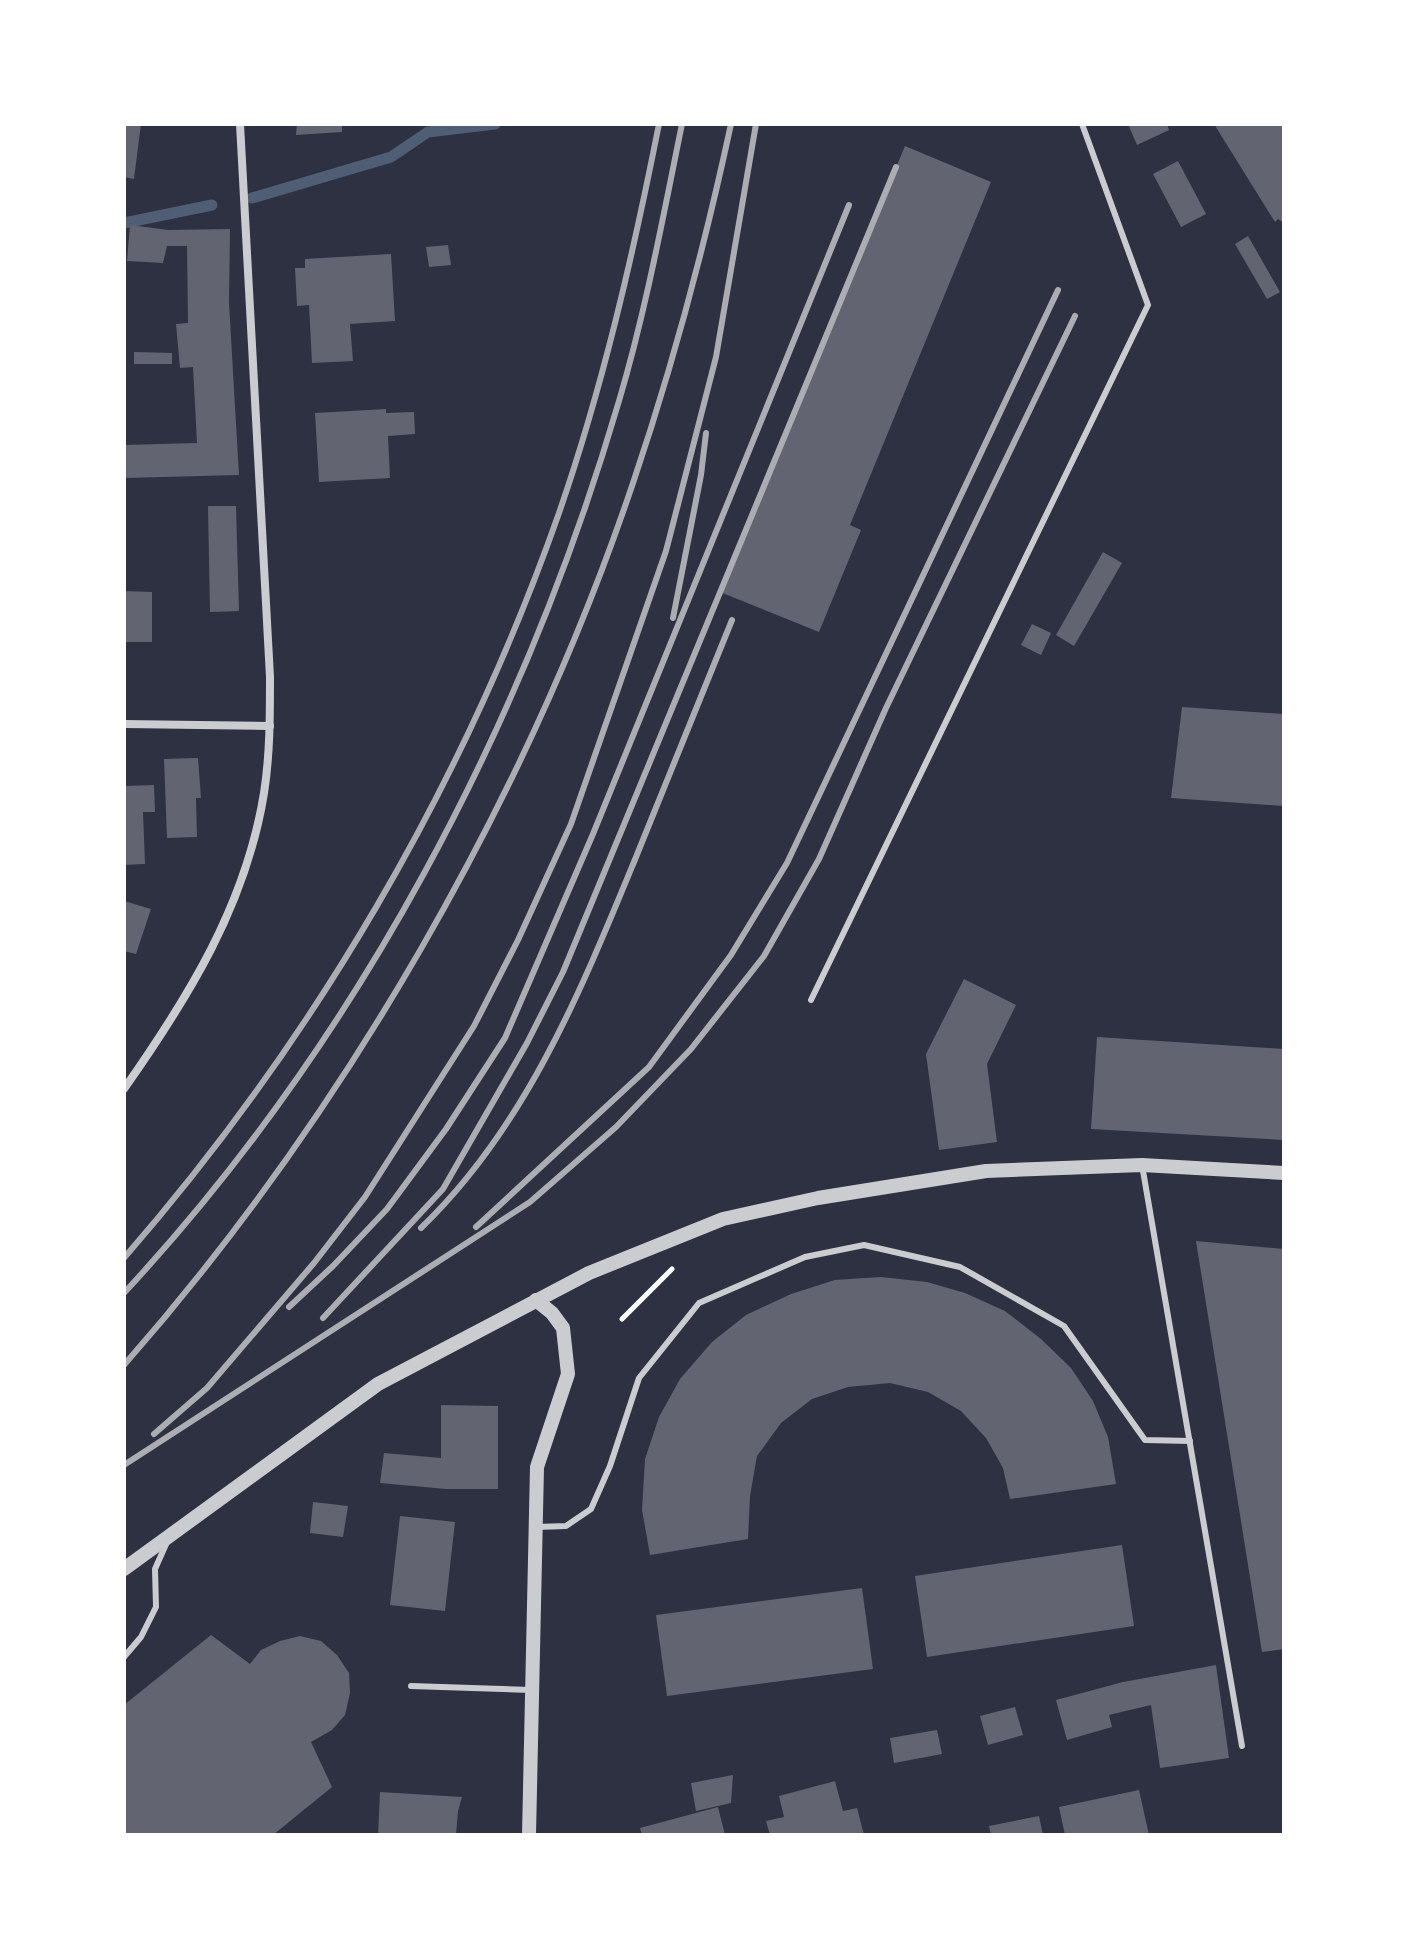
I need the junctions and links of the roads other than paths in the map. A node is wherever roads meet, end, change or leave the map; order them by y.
1 (240, 124) edge
2 (1082, 124) edge
3 (124, 724) edge
4 (270, 726) junction
5 (811, 1000) dead end
6 (124, 1089) edge
7 (1142, 1165) junction
8 (1284, 1173) edge
9 (536, 1300) junction
10 (1190, 1441) junction
11 (534, 1527) junction
12 (169, 1535) junction
13 (124, 1569) edge
14 (124, 1657) edge
15 (411, 1686) dead end
16 (533, 1690) junction
17 (1242, 1746) dead end
18 (529, 1835) edge

1 - 4 street
2 - 5 lane
3 - 4 street
4 - 6 street
7 - 8 street
7 - 9 street
7 - 10 lane
9 - 11 street
9 - 12 street
10 - 11 lane
10 - 17 lane
11 - 16 street
12 - 13 street
12 - 14 lane
15 - 16 lane
16 - 18 street

